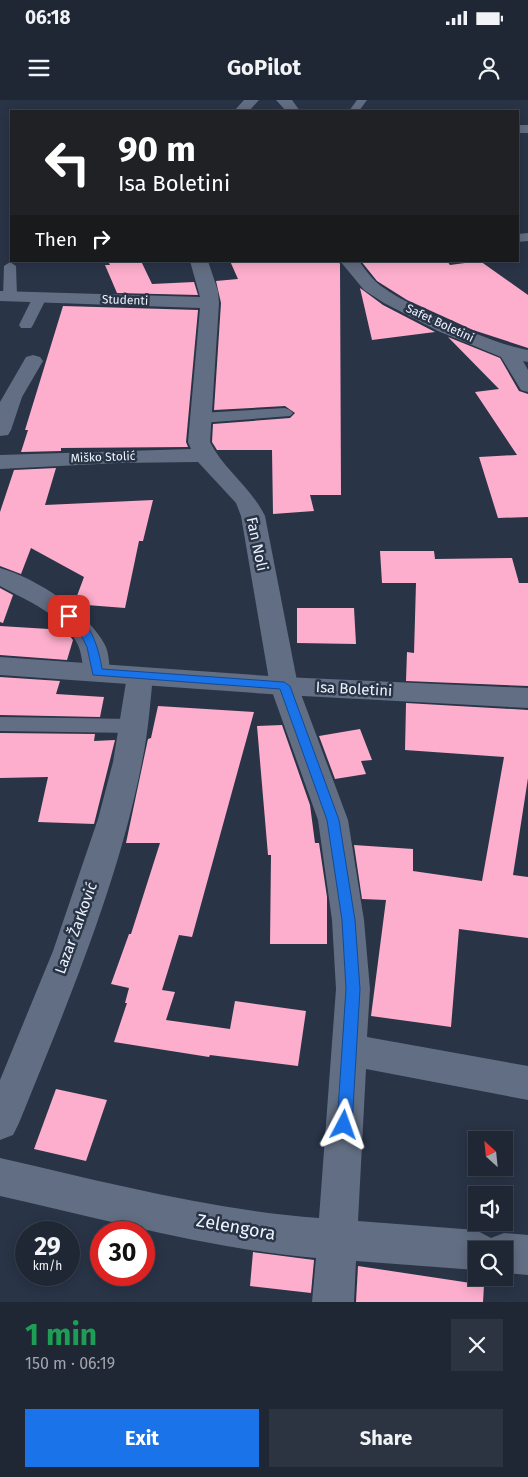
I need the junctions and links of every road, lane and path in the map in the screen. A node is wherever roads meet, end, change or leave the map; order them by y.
1 (252, 100) edge
2 (283, 100) edge
3 (242, 110) edge
4 (292, 110) edge
5 (199, 262) edge
6 (350, 262) edge
7 (10, 266) dead end
8 (5, 296) edge
9 (40, 297) junction
10 (210, 303) junction
11 (26, 325) dead end
12 (518, 355) edge
13 (33, 361) dead end
14 (528, 386) edge
15 (285, 413) dead end
16 (201, 418) junction
17 (0, 430) edge
18 (206, 455) junction
19 (0, 462) edge
20 (0, 576) edge
21 (0, 666) edge
22 (97, 672) junction
23 (140, 676) junction
24 (284, 686) junction
25 (528, 698) edge
26 (0, 724) edge
27 (132, 726) junction
28 (349, 1050) junction
29 (528, 1083) edge
30 (0, 1123) edge
31 (0, 1177) edge
32 (337, 1238) junction
33 (468, 1249) edge
34 (513, 1254) edge
35 (528, 1255) edge
36 (333, 1302) edge

1 - 3 street
2 - 4 street
5 - 10 street, Fan Noli
6 - 12 street, Safet Boletini
7 - 8 lane, Studenti
8 - 9 street, Studenti
9 - 10 street, Studenti
9 - 11 lane
10 - 16 street, Fan Noli
12 - 14 street, Safet Boletini
13 - 17 street
15 - 16 lane
16 - 18 street, Fan Noli
18 - 19 street, Miško Stolić
18 - 24 street, Fan Noli
20 - 22 street
21 - 22 street, Isa Boletini
22 - 23 street, Isa Boletini
23 - 24 street, Isa Boletini
23 - 27 street, Lazar Žarković
24 - 25 street, Isa Boletini
24 - 28 street, Fan Noli
26 - 27 lane
27 - 30 street, Lazar Žarković
28 - 29 street
28 - 32 street, Fan Noli
31 - 32 street, Zelengora
32 - 33 street, Zelengora
32 - 36 street, Fan Noli
34 - 35 street

